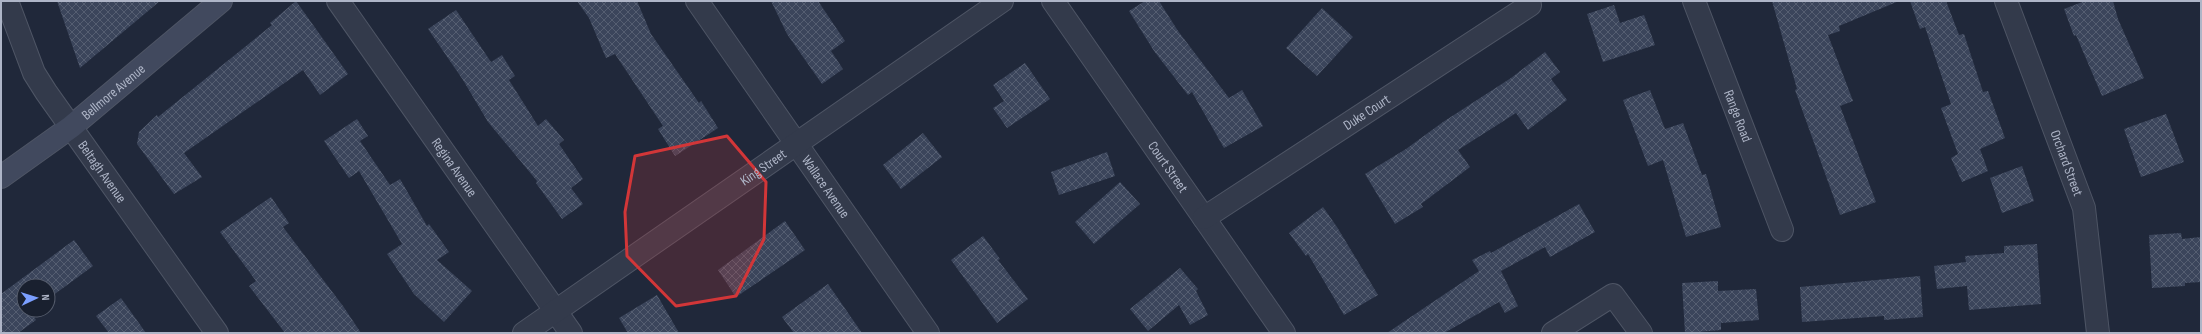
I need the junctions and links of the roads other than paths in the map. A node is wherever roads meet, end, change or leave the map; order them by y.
1 (7, 1) edge
2 (221, 1) edge
3 (338, 1) edge
4 (697, 1) edge
5 (1002, 1) edge
6 (1053, 1) edge
7 (1694, 1) edge
8 (2006, 1) edge
9 (1530, 5) dead end
10 (71, 127) junction
11 (796, 144) junction
12 (1, 177) edge
13 (1204, 218) junction
14 (1782, 230) dead end
15 (556, 311) junction
16 (216, 333) edge
17 (524, 333) edge
18 (571, 333) edge
19 (928, 333) edge
20 (1284, 333) edge
21 (1553, 333) edge
22 (1641, 333) edge
23 (2098, 333) edge

1 - 10 street, Beltagh Avenue
2 - 10 main road, Bellmore Avenue
3 - 15 street, Regina Avenue
4 - 11 street, Wallace Avenue
5 - 11 street, King Street
6 - 13 street, Court Street
7 - 14 street, Range Road
8 - 23 street, Orchard Street
9 - 13 street, Duke Court
10 - 12 main road, Bellmore Avenue
10 - 16 street, Beltagh Avenue
11 - 15 street, King Street
11 - 19 street, Wallace Avenue
13 - 20 street, Court Street
15 - 17 street, King Street
15 - 18 street, Regina Avenue
21 - 22 street

